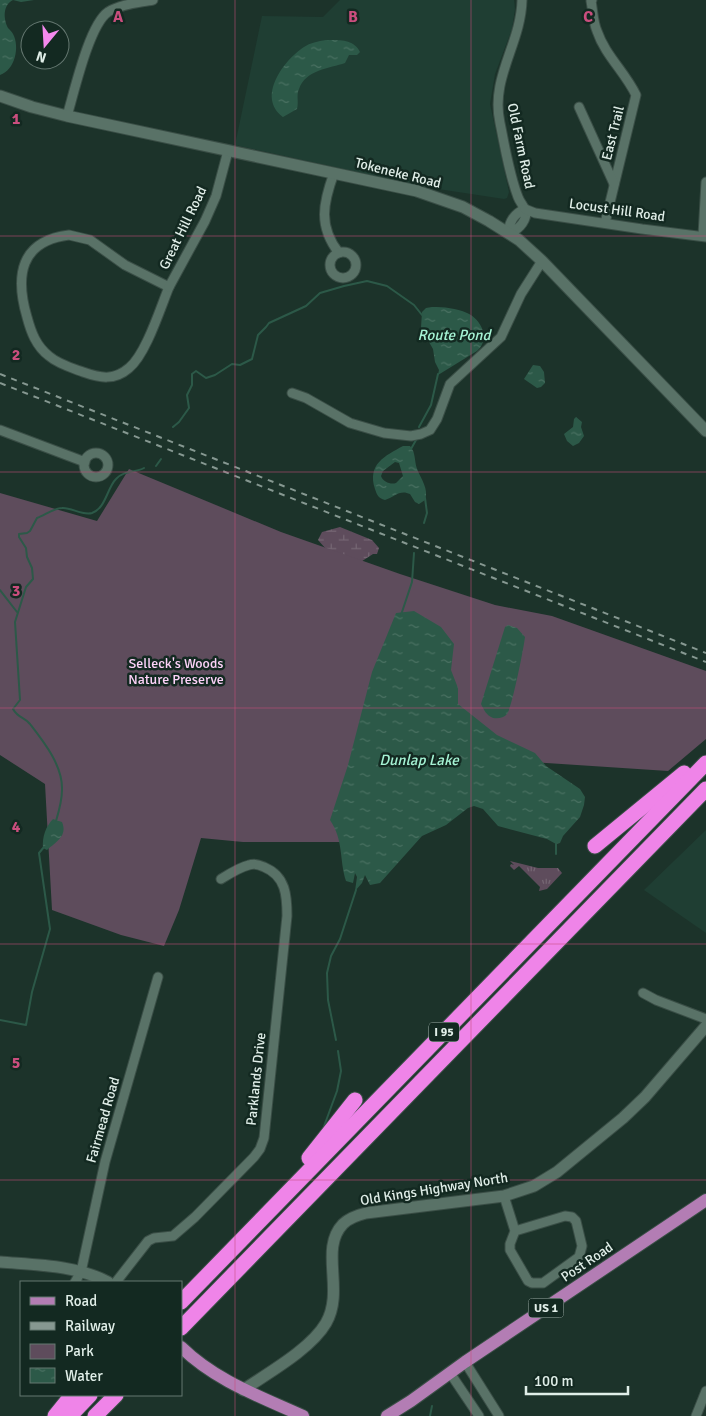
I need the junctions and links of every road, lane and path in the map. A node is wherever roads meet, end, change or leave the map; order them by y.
1 (153, 0) edge
2 (522, 0) edge
3 (592, 0) edge
4 (0, 96) edge
5 (579, 107) dead end
6 (67, 116) junction
7 (228, 151) junction
8 (334, 173) junction
9 (706, 182) edge
10 (614, 184) junction
11 (525, 209) junction
12 (605, 223) junction
13 (509, 233) junction
14 (705, 236) edge
15 (339, 253) dead end
16 (542, 261) junction
17 (169, 287) junction
18 (292, 393) dead end
19 (0, 430) edge
20 (706, 432) edge
21 (85, 462) dead end
22 (706, 755) edge
23 (706, 763) edge
24 (706, 789) edge
25 (595, 846) dead end
26 (221, 878) dead end
27 (158, 977) dead end
28 (643, 993) dead end
29 (706, 1019) edge
30 (706, 1026) edge
31 (355, 1100) dead end
32 (504, 1196) junction
33 (706, 1200) edge
34 (515, 1231) junction
35 (0, 1262) edge
36 (212, 1270) junction
37 (78, 1277) edge
38 (102, 1281) edge
39 (117, 1281) edge
40 (182, 1301) edge
41 (182, 1327) edge
42 (183, 1348) edge
43 (465, 1362) junction
44 (450, 1373) junction
45 (243, 1390) junction
46 (706, 1391) edge
47 (71, 1396) edge
48 (89, 1396) edge
49 (115, 1396) edge
50 (490, 1402) junction
51 (478, 1414) edge
52 (96, 1415) edge
53 (55, 1416) edge
54 (70, 1416) edge
55 (303, 1416) edge
56 (387, 1416) edge
57 (499, 1416) edge
58 (696, 1416) edge

1 - 6 street
2 - 11 street, Old Farm Road
3 - 10 street, East Trail
4 - 6 main road, Tokeneke Road
5 - 10 street
6 - 7 main road, Tokeneke Road
7 - 8 main road, Tokeneke Road
7 - 17 street, Great Hill Road
8 - 13 main road, Tokeneke Road
8 - 15 street
9 - 14 street
10 - 12 street, East Trail
11 - 12 street, Locust Hill Road
11 - 13 street, Old Farm Road
12 - 14 street, Locust Hill Road
13 - 16 main road, Tokeneke Road
16 - 18 street
16 - 20 main road, Tokeneke Road
17 - 17 street, Great Hill Road
19 - 21 street
22 - 25 highway
23 - 36 highway, I 95
24 - 41 highway, I 95
26 - 39 street, Parklands Drive
27 - 37 street, Fairmead Road
28 - 29 street
30 - 32 main road, Old Kings Highway North
31 - 36 highway
32 - 34 street
32 - 45 main road, Old Kings Highway North
33 - 43 main road, Post Road / US 1
34 - 34 street
35 - 37 main road
36 - 40 highway, I 95
37 - 38 main road
42 - 45 main road
43 - 44 main road, Post Road / US 1
43 - 50 street
44 - 51 street
44 - 56 main road, Post Road / US 1
45 - 55 main road
46 - 58 street
47 - 53 highway
48 - 54 highway
49 - 52 highway
50 - 51 street
50 - 57 street

